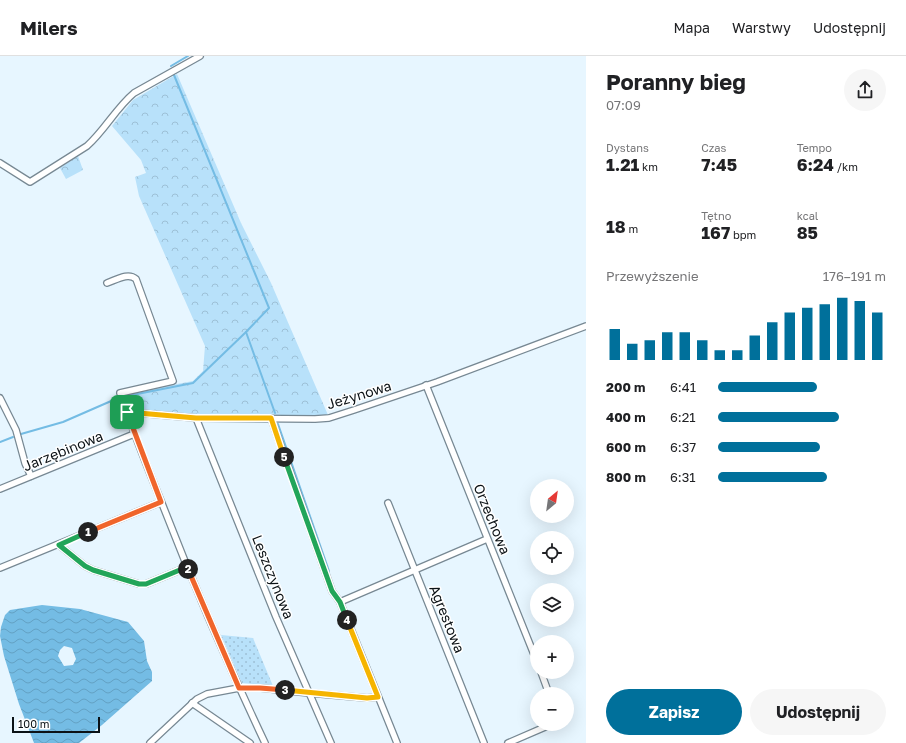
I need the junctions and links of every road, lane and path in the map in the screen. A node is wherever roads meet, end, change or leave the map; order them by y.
1 (200, 56) edge
2 (0, 163) edge
3 (107, 283) dead end
4 (586, 326) edge
5 (426, 385) junction
6 (0, 398) edge
7 (2, 407) edge
8 (127, 412) junction
9 (196, 418) junction
10 (271, 418) junction
11 (134, 434) junction
12 (31, 476) junction
13 (0, 489) edge
14 (161, 502) junction
15 (388, 503) dead end
16 (487, 539) junction
17 (59, 545) junction
18 (187, 567) junction
19 (0, 568) edge
20 (415, 571) junction
21 (340, 602) junction
22 (530, 645) edge
23 (239, 688) junction
24 (309, 694) junction
25 (378, 697) junction
26 (192, 703) junction
27 (536, 731) edge
28 (150, 743) edge
29 (250, 743) edge
30 (265, 743) edge
31 (331, 743) edge
32 (397, 743) edge
33 (484, 743) edge
34 (508, 743) edge

1 - 2 street
3 - 8 street
4 - 5 street, Jeżynowa
5 - 10 street, Jeżynowa
5 - 16 street, Orzechowa
6 - 7 street
7 - 12 street
8 - 9 street, Jeżynowa
8 - 11 street
9 - 10 street, Jeżynowa
9 - 24 street, Leszczynowa
10 - 21 street
11 - 12 street, Jarzębinowa
11 - 14 street
12 - 13 street, Jarzębinowa
14 - 17 street
14 - 18 street
15 - 20 street, Agrestowa
16 - 20 street
16 - 22 street, Orzechowa
17 - 18 street
17 - 19 street
18 - 23 street
20 - 21 street
20 - 33 street, Agrestowa
21 - 25 street
23 - 24 street
23 - 26 street
23 - 30 street
24 - 25 street
24 - 31 street, Leszczynowa
25 - 32 street
26 - 28 street
26 - 29 street
27 - 34 street

